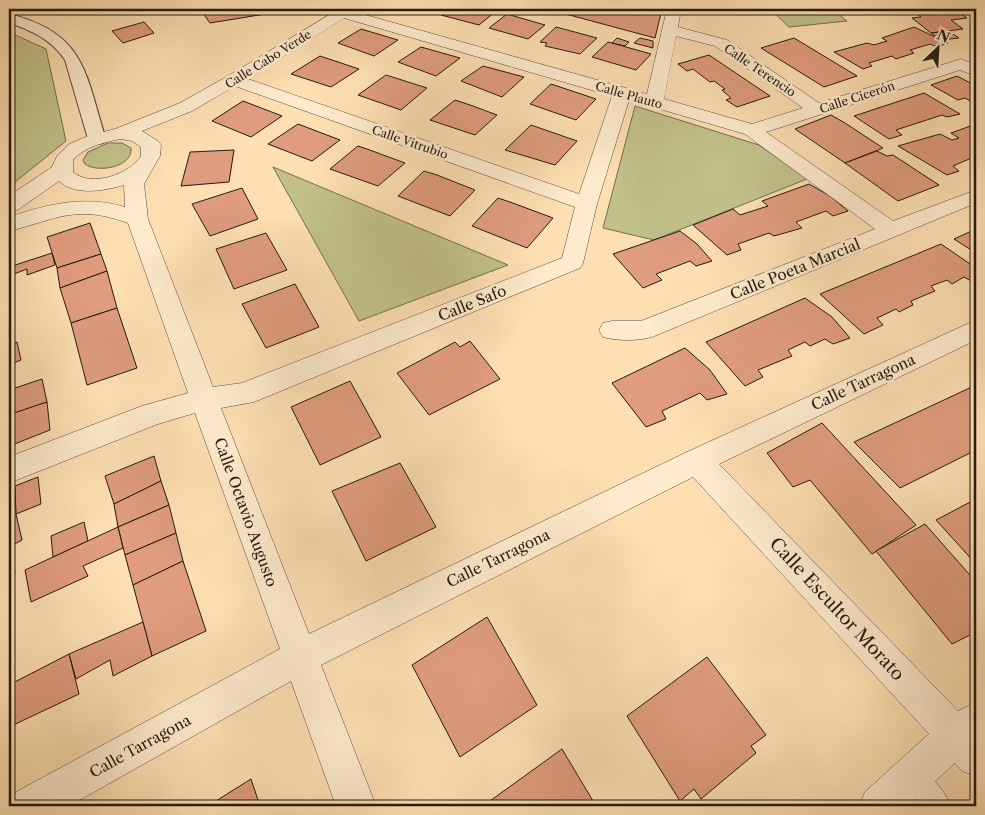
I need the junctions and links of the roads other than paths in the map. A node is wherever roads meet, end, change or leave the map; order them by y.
1 (674, 9) edge
2 (345, 11) edge
3 (9, 18) edge
4 (670, 30) junction
5 (969, 67) edge
6 (234, 80) junction
7 (622, 93) junction
8 (654, 102) junction
9 (186, 107) junction
10 (817, 110) junction
11 (752, 130) junction
12 (121, 133) junction
13 (96, 139) junction
14 (152, 145) junction
15 (61, 170) junction
16 (141, 170) junction
17 (89, 184) junction
18 (976, 196) edge
19 (586, 204) junction
20 (9, 206) edge
21 (9, 218) edge
22 (136, 218) junction
23 (9, 224) edge
24 (891, 230) junction
25 (976, 329) edge
26 (612, 330) dead end
27 (205, 399) junction
28 (697, 461) junction
29 (9, 470) edge
30 (300, 657) junction
31 (970, 738) edge
32 (912, 776) junction
33 (30, 806) edge
34 (356, 806) edge
35 (879, 806) edge
36 (938, 806) edge

1 - 4 street
2 - 6 street, Calle Cabo Verde
2 - 7 street, Calle Plauto
3 - 13 street
4 - 8 street
4 - 10 street, Calle Terencio
5 - 10 street, Calle Cicerón
6 - 9 street, Calle Cabo Verde
6 - 19 street, Calle Vitrubio
7 - 8 street, Calle Plauto
7 - 19 street, Calle Safo
8 - 11 street, Calle Plauto
9 - 12 street, Calle Cabo Verde
9 - 14 street, Calle Cabo Verde
10 - 11 street, Calle Cicerón
11 - 24 street, Calle Plauto
12 - 13 street, Calle Cabo Verde
12 - 14 street
13 - 15 street, Calle Cabo Verde
14 - 16 street, Calle Octavio Augusto
15 - 17 street
15 - 20 street
16 - 17 street
16 - 22 street, Calle Octavio Augusto
17 - 21 street
17 - 22 street
18 - 24 street, Calle Poeta Marcial
19 - 27 street, Calle Safo
22 - 23 street
22 - 27 street, Calle Octavio Augusto
24 - 26 street, Calle Poeta Marcial
25 - 28 street, Calle Tarragona
27 - 29 street
27 - 30 street, Calle Octavio Augusto
28 - 30 street, Calle Tarragona
28 - 31 street, Calle Escultor Morato
30 - 33 street, Calle Tarragona
30 - 34 street, Calle Octavio Augusto
31 - 32 street
32 - 35 street
32 - 36 lane

